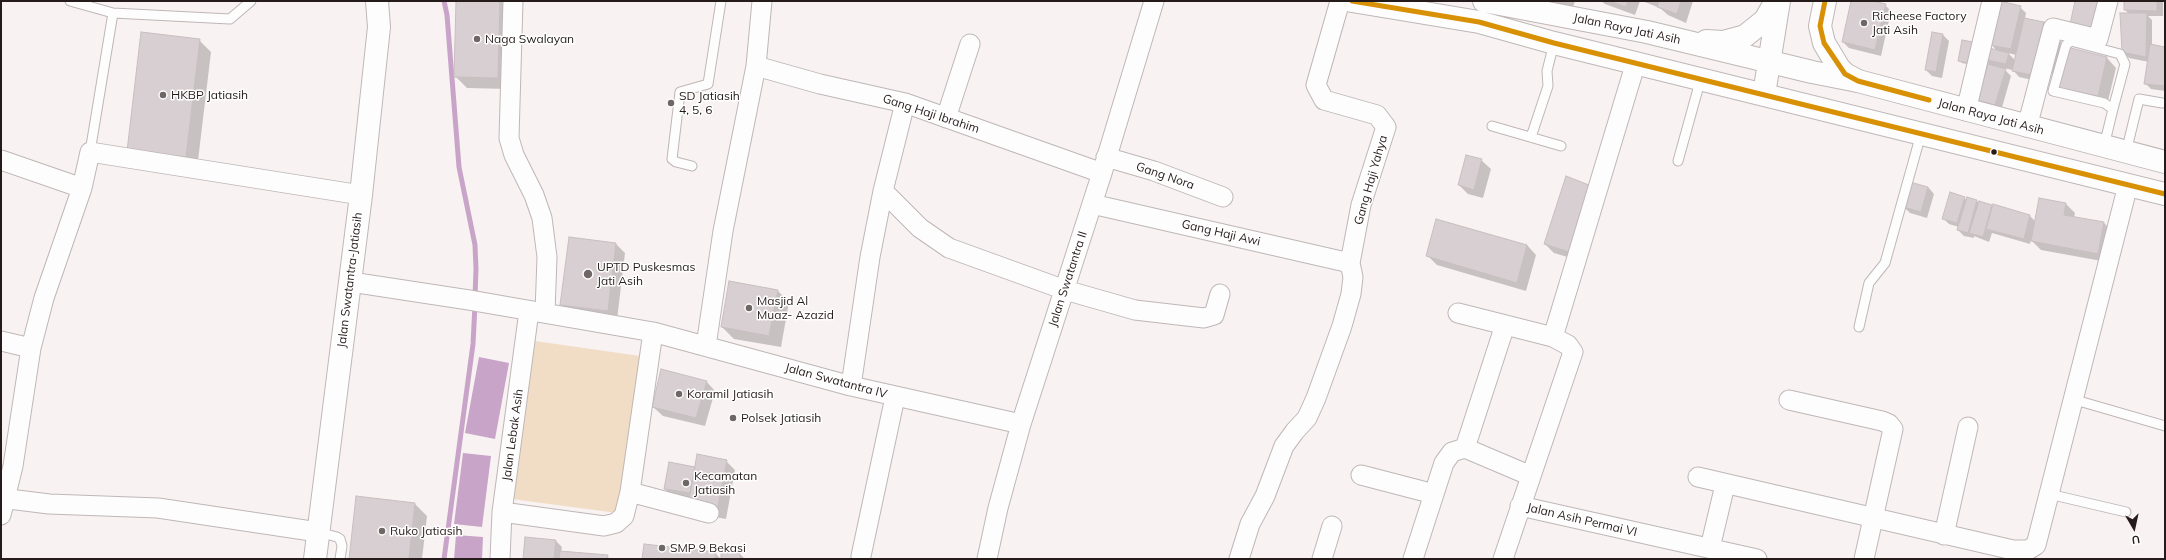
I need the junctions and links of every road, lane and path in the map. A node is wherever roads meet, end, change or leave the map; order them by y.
1 (70, 1) edge
2 (251, 1) edge
3 (377, 1) edge
4 (513, 1) edge
5 (720, 1) edge
6 (762, 1) edge
7 (1154, 1) edge
8 (1340, 1) edge
9 (1352, 1) edge
10 (1484, 1) edge
11 (1776, 1) edge
12 (1779, 1) edge
13 (1825, 1) edge
14 (1992, 1) edge
15 (2108, 1) edge
16 (113, 13) junction
17 (1681, 41) junction
18 (1554, 43) junction
19 (970, 44) dead end
20 (1770, 61) junction
21 (1636, 62) junction
22 (756, 66) junction
23 (1819, 74) junction
24 (1701, 78) junction
25 (1858, 81) junction
26 (1764, 94) junction
27 (905, 103) junction
28 (2162, 103) dead end
29 (1814, 107) junction
30 (2114, 109) junction
31 (1966, 111) junction
32 (946, 118) junction
33 (1492, 126) dead end
34 (2027, 127) junction
35 (1921, 134) junction
36 (1531, 137) junction
37 (1561, 146) dead end
38 (2104, 146) junction
39 (90, 152) junction
40 (2126, 152) junction
41 (1, 160) edge
42 (1678, 161) dead end
43 (2165, 162) edge
44 (1104, 165) junction
45 (692, 166) dead end
46 (2128, 185) junction
47 (82, 188) junction
48 (884, 191) junction
49 (2165, 194) edge
50 (361, 195) junction
51 (1223, 197) dead end
52 (1092, 204) junction
53 (1350, 263) junction
54 (351, 282) junction
55 (1065, 290) junction
56 (1220, 294) dead end
57 (537, 312) junction
58 (1458, 313) dead end
59 (1505, 325) junction
60 (1859, 327) dead end
61 (653, 332) junction
62 (1553, 337) junction
63 (1, 340) edge
64 (706, 346) junction
65 (31, 348) junction
66 (851, 386) junction
67 (895, 397) junction
68 (2072, 399) junction
69 (1789, 400) dead end
70 (1020, 424) junction
71 (2165, 426) edge
72 (1968, 427) dead end
73 (1464, 448) junction
74 (1361, 475) dead end
75 (1531, 476) junction
76 (1698, 477) dead end
77 (1725, 485) junction
78 (630, 492) junction
79 (1434, 494) junction
80 (2049, 494) junction
81 (3, 504) edge
82 (1520, 506) junction
83 (502, 512) junction
84 (2126, 512) dead end
85 (709, 513) dead end
86 (1873, 519) junction
87 (1332, 526) dead end
88 (318, 532) junction
89 (1944, 535) junction
90 (1710, 548) junction
91 (861, 556) dead end
92 (314, 559) edge
93 (340, 559) edge
94 (500, 559) edge
95 (987, 559) edge
96 (1239, 559) edge
97 (1322, 559) edge
98 (1413, 559) edge
99 (1503, 559) edge
100 (1757, 559) edge
101 (1864, 559) edge

1 - 16 lane
2 - 16 lane
3 - 50 main road, Jalan Swatantra-Jatiasih
4 - 57 street, Jalan Lebak Asih
5 - 45 lane
6 - 22 street
7 - 44 street, Jalan Swatantra II
8 - 53 street, Gang Haji Yahya
9 - 18 main road
10 - 17 main road, Jalan Raya Jati Asih
11 - 17 main road
12 - 20 main road
13 - 25 main road
14 - 31 street
15 - 34 street
16 - 39 lane
17 - 20 main road, Jalan Raya Jati Asih
18 - 21 main road
18 - 36 lane
19 - 32 street
20 - 23 main road, Jalan Raya Jati Asih
20 - 26 main road
21 - 24 main road
21 - 62 street
22 - 27 street, Gang Haji Ibrahim
22 - 64 street
23 - 25 main road, Jalan Raya Jati Asih
23 - 29 main road
24 - 26 main road
24 - 42 lane
25 - 31 main road, Jalan Raya Jati Asih
26 - 29 main road
27 - 32 street, Gang Haji Ibrahim
27 - 48 street
28 - 40 lane
29 - 35 main road
30 - 30 lane
30 - 38 lane
31 - 34 main road, Jalan Raya Jati Asih
32 - 44 street, Gang Haji Ibrahim
33 - 36 lane
34 - 38 main road, Jalan Raya Jati Asih
35 - 46 main road
35 - 60 lane
36 - 37 lane
38 - 40 main road, Jalan Raya Jati Asih
39 - 47 street
39 - 50 street
40 - 43 main road, Jalan Raya Jati Asih
41 - 47 street
44 - 51 street, Gang Nora
44 - 52 street, Jalan Swatantra II
46 - 49 main road
46 - 68 street
47 - 65 street
48 - 55 street
48 - 66 street
50 - 54 main road, Jalan Swatantra-Jatiasih
52 - 53 street, Gang Haji Awi
52 - 55 street, Jalan Swatantra II
53 - 96 street
54 - 57 street, Jalan Swatantra IV
54 - 88 main road, Jalan Swatantra-Jatiasih
55 - 56 street
55 - 70 street, Jalan Swatantra II
57 - 61 street, Jalan Swatantra IV
57 - 83 street, Jalan Lebak Asih
58 - 59 street
59 - 62 street
59 - 73 street
61 - 64 street, Jalan Swatantra IV
61 - 78 street
62 - 75 street, Jalan Asih Permai VI
63 - 65 street
64 - 66 street, Jalan Swatantra IV
65 - 81 street
66 - 67 street, Jalan Swatantra IV
67 - 70 street, Jalan Swatantra IV
67 - 91 street
68 - 71 lane
68 - 80 street
69 - 86 street
70 - 95 street, Jalan Swatantra II
72 - 89 street
73 - 75 street
73 - 79 street
74 - 79 street
75 - 82 street, Jalan Asih Permai VI
76 - 77 street
77 - 86 street
77 - 90 street
78 - 83 street
78 - 85 street
79 - 98 street
80 - 84 lane
80 - 89 street
81 - 88 street
82 - 90 street, Jalan Asih Permai VI
82 - 99 street
83 - 94 street, Jalan Lebak Asih
86 - 89 street
86 - 101 street
87 - 97 street
88 - 92 main road, Jalan Swatantra-Jatiasih
88 - 93 lane
90 - 100 street, Jalan Asih Permai VI

